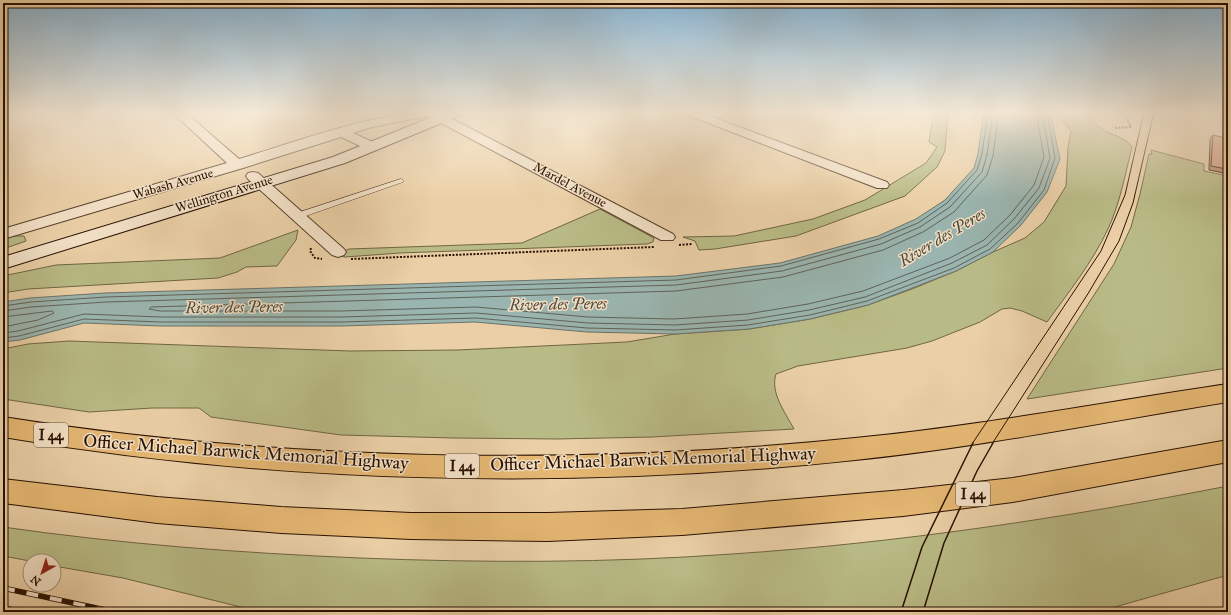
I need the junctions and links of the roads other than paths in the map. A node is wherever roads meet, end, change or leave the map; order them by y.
1 (210, 141) edge
2 (318, 141) edge
3 (359, 141) edge
4 (374, 141) edge
5 (489, 141) edge
6 (765, 141) edge
7 (366, 144) junction
8 (238, 165) junction
9 (256, 180) junction
10 (401, 181) dead end
11 (882, 185) dead end
12 (297, 216) junction
13 (3, 234) edge
14 (673, 241) road end
15 (3, 253) edge
16 (344, 256) road end
17 (3, 263) edge
18 (1228, 393) edge
19 (3, 427) edge
20 (1228, 451) edge
21 (3, 492) edge

1 - 8 street
2 - 8 street, Wabash Avenue
3 - 7 street
4 - 7 main road, Wellington Avenue
5 - 14 street, Mardel Avenue
6 - 11 street
7 - 9 main road, Wellington Avenue
8 - 13 street, Wabash Avenue
9 - 12 street
9 - 15 main road, Wellington Avenue
9 - 17 main road, Wellington Avenue
10 - 12 lane
12 - 16 street
18 - 19 highway, Officer Michael Barwick Memorial Highway / I 44
20 - 21 highway, I 44

